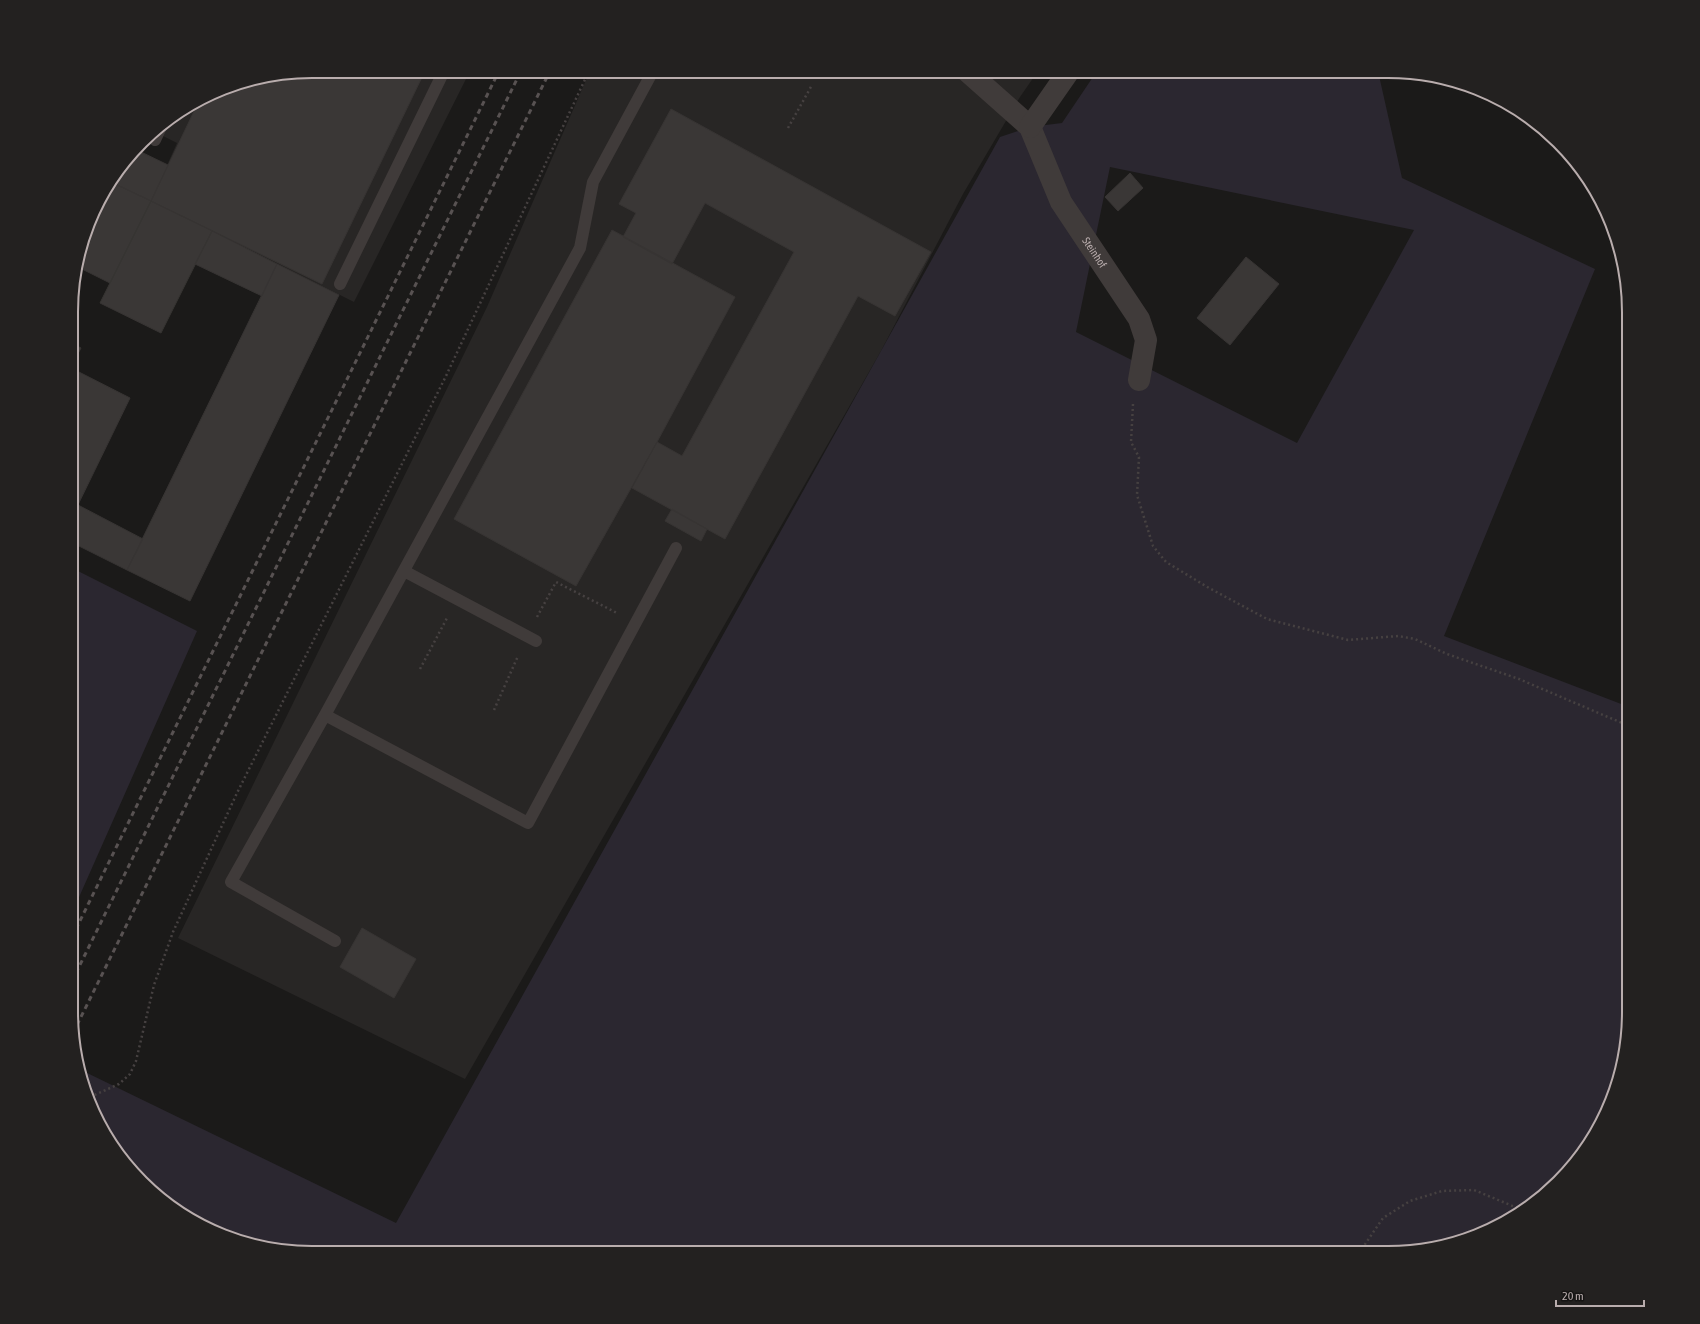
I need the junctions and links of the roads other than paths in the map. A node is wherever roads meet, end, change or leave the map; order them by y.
1 (441, 78) edge
2 (649, 78) edge
3 (975, 78) edge
4 (1063, 78) edge
5 (1030, 127) junction
6 (340, 284) dead end
7 (1139, 380) road end
8 (676, 548) dead end
9 (404, 570) junction
10 (536, 641) dead end
11 (325, 715) junction
12 (335, 941) dead end

1 - 6 lane
2 - 9 lane
3 - 5 street, Steinhof
4 - 5 street
5 - 7 street, Steinhof
8 - 11 lane
9 - 10 lane
9 - 11 lane
11 - 12 lane

